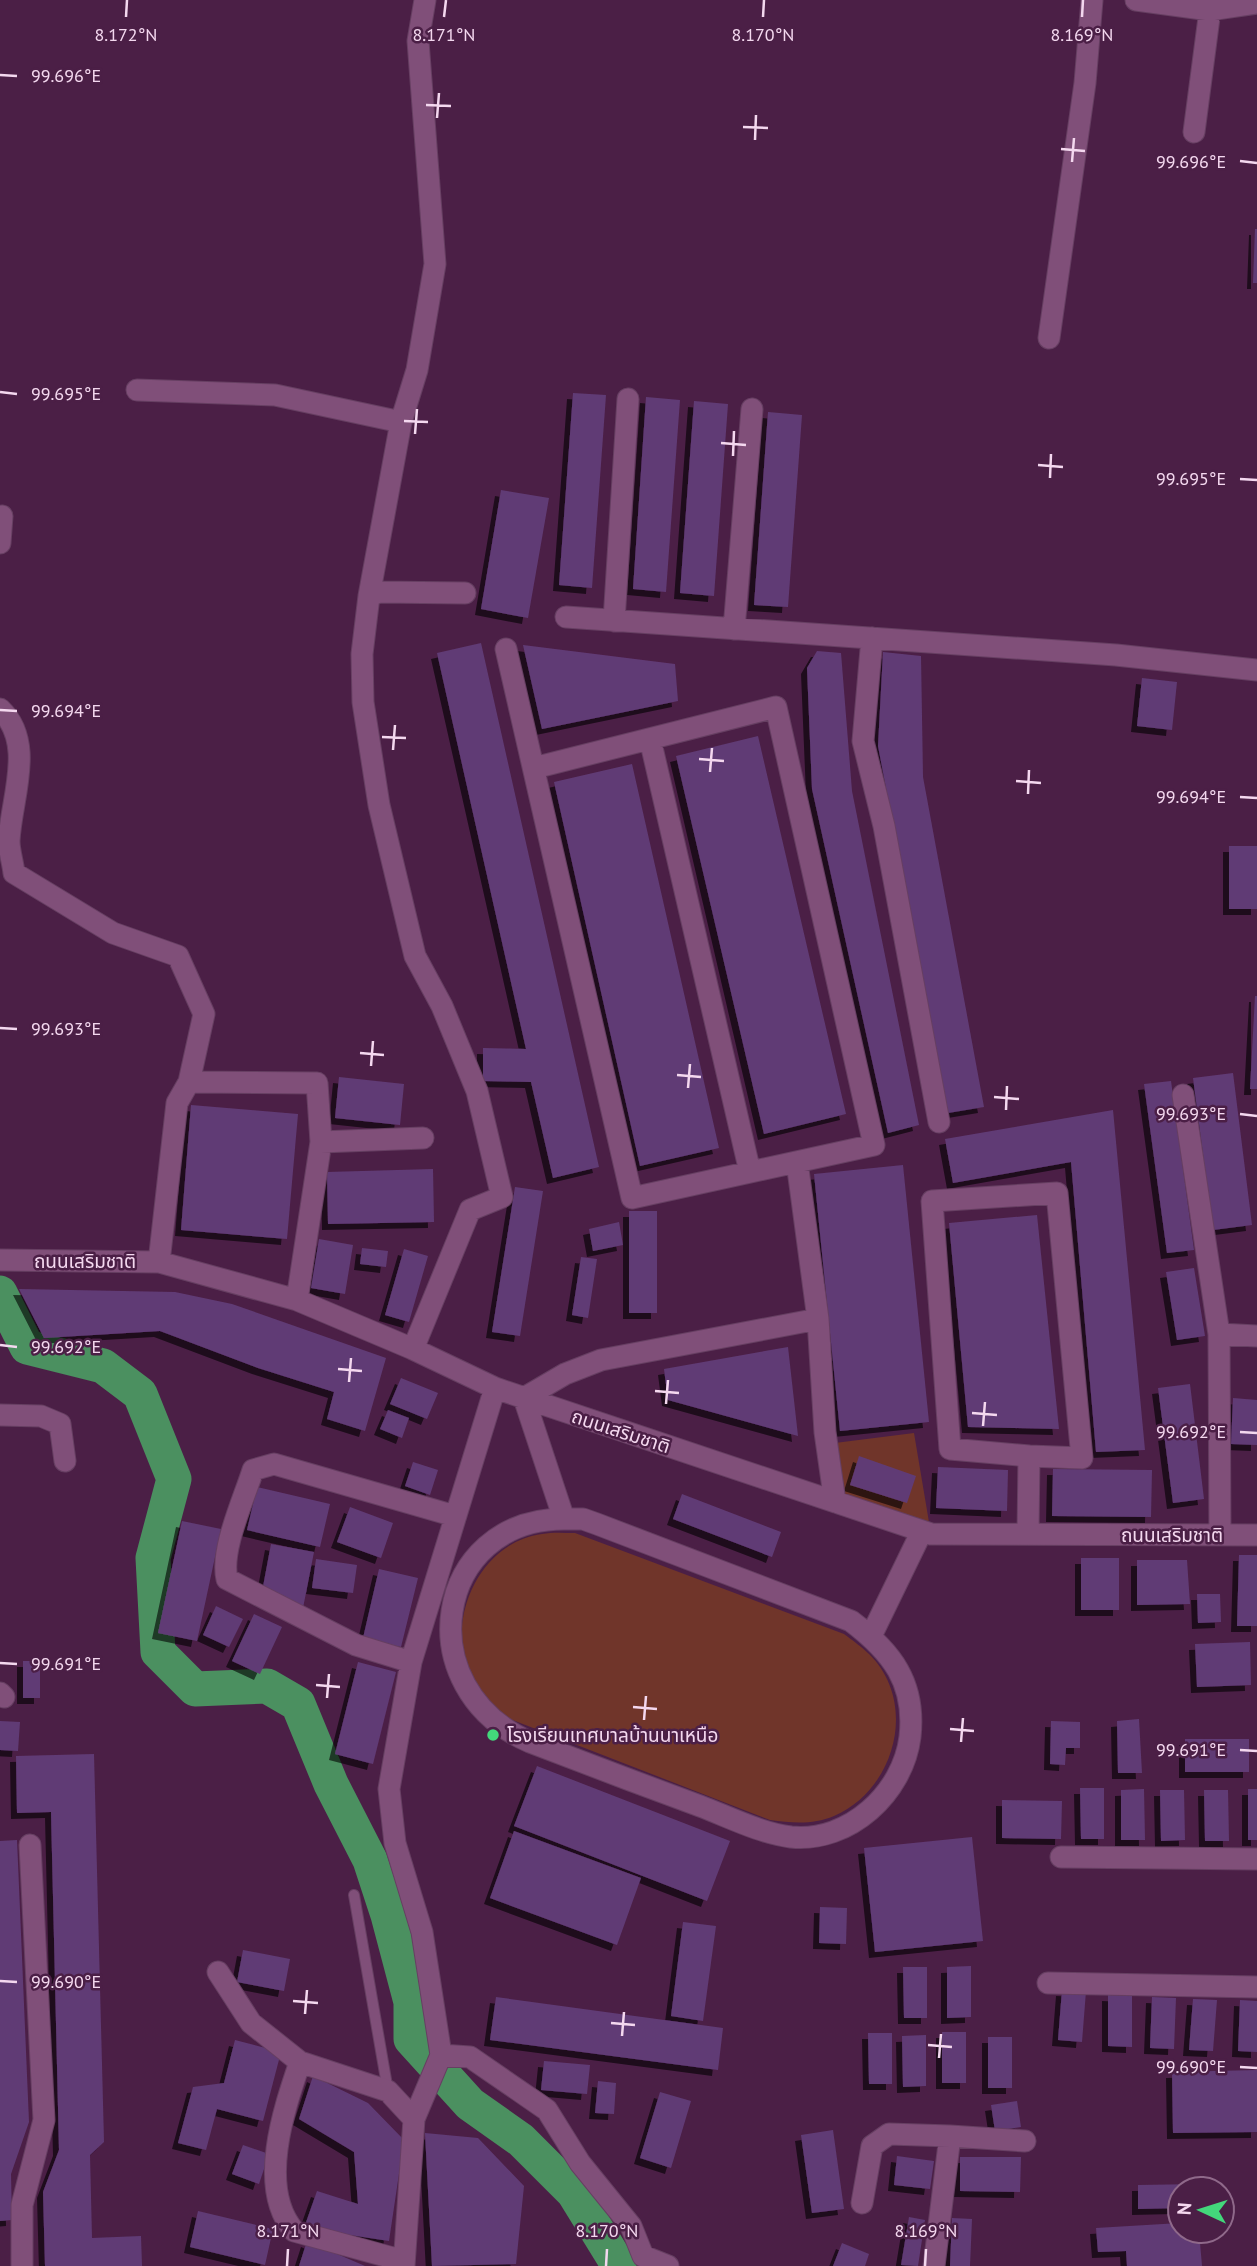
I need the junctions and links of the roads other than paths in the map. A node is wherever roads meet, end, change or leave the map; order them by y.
1 (425, 0) edge
2 (1092, 0) edge
3 (1136, 0) edge
4 (1257, 3) edge
5 (1201, 6) edge
6 (1195, 132) dead end
7 (1049, 338) dead end
8 (137, 390) dead end
9 (628, 400) dead end
10 (752, 409) dead end
11 (401, 422) junction
12 (2, 516) dead end
13 (0, 543) edge
14 (465, 593) dead end
15 (369, 596) junction
16 (566, 617) dead end
17 (614, 621) junction
18 (734, 629) junction
19 (872, 638) junction
20 (506, 649) dead end
21 (1257, 670) edge
22 (0, 709) edge
23 (650, 739) junction
24 (534, 768) junction
25 (189, 1083) junction
26 (1183, 1095) dead end
27 (939, 1122) dead end
28 (423, 1138) dead end
29 (321, 1142) junction
30 (797, 1163) junction
31 (750, 1172) junction
32 (0, 1260) edge
33 (159, 1262) junction
34 (297, 1300) junction
35 (818, 1319) junction
36 (1219, 1334) junction
37 (1257, 1336) edge
38 (414, 1349) junction
39 (495, 1388) junction
40 (524, 1398) junction
41 (0, 1415) edge
42 (1029, 1456) junction
43 (65, 1461) dead end
44 (835, 1502) junction
45 (455, 1516) junction
46 (565, 1519) junction
47 (922, 1531) junction
48 (1028, 1534) junction
49 (1220, 1535) junction
50 (1257, 1535) edge
51 (871, 1636) junction
52 (411, 1662) junction
53 (30, 1845) dead end
54 (1061, 1857) dead end
55 (1257, 1858) edge
56 (354, 1895) dead end
57 (218, 1972) dead end
58 (1048, 1983) dead end
59 (1257, 1987) edge
60 (440, 2056) junction
61 (300, 2062) junction
62 (388, 2091) junction
63 (414, 2119) junction
64 (950, 2136) junction
65 (1025, 2141) dead end
66 (862, 2203) dead end
67 (11, 2229) edge
68 (404, 2263) edge
69 (22, 2266) edge
70 (668, 2266) edge
71 (934, 2266) edge

1 - 11 street
2 - 7 street
3 - 5 street
4 - 5 street
5 - 6 street
8 - 11 street
9 - 17 street
10 - 18 street
11 - 15 street
12 - 13 street
14 - 15 street
15 - 38 street
16 - 17 street
17 - 18 street
18 - 19 street
19 - 21 street
19 - 27 street
20 - 24 street
22 - 25 street
23 - 24 street
23 - 30 street
23 - 31 street
24 - 31 street
25 - 29 street
25 - 33 street
26 - 36 street
28 - 29 street
29 - 34 street
30 - 31 street
30 - 35 street
32 - 33 street, ถนนเสริมชาติ
33 - 34 street, ถนนเสริมชาติ
34 - 38 street, ถนนเสริมชาติ
35 - 40 street
35 - 44 street
36 - 37 street
36 - 49 street
38 - 39 street, ถนนเสริมชาติ
39 - 40 street, ถนนเสริมชาติ
39 - 45 street
40 - 44 street, ถนนเสริมชาติ
40 - 46 street
41 - 43 street
42 - 42 street
42 - 48 street
44 - 47 street, ถนนเสริมชาติ
45 - 52 street
45 - 52 street
46 - 51 street
46 - 51 street
47 - 48 street, ถนนเสริมชาติ
47 - 51 street
48 - 49 street, ถนนเสริมชาติ
49 - 50 street, ถนนเสริมชาติ
52 - 60 street
53 - 67 street
54 - 55 street
56 - 62 lane
57 - 61 street
58 - 59 street
60 - 63 street
60 - 70 street
61 - 62 street
61 - 68 street
62 - 63 street
63 - 68 street
64 - 65 street
64 - 66 street
64 - 71 street
67 - 69 street

